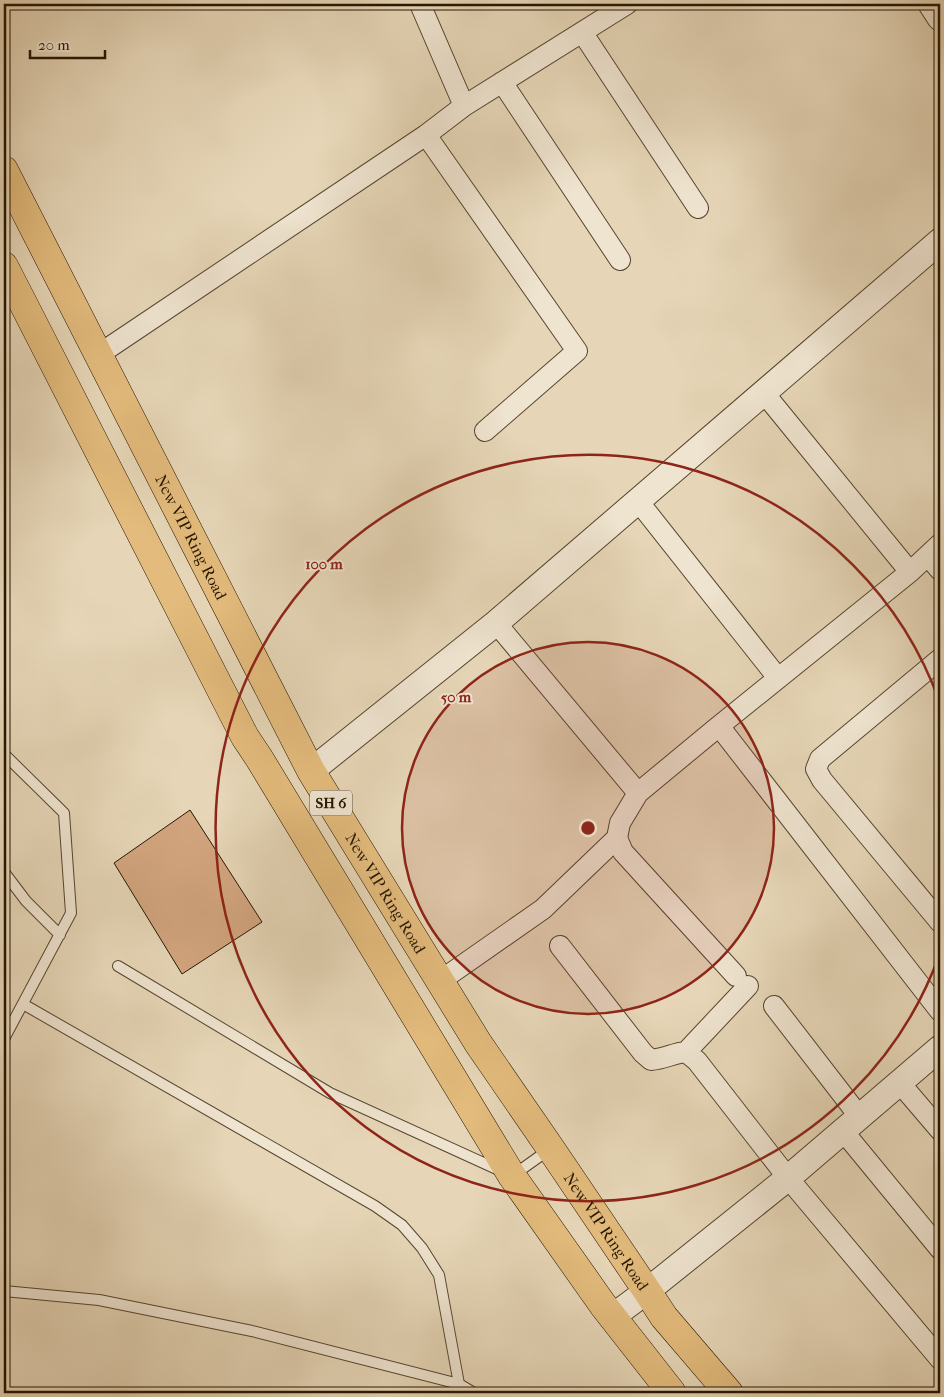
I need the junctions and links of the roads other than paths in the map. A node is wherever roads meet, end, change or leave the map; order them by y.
1 (420, 4) edge
2 (627, 4) edge
3 (931, 4) edge
4 (940, 18) edge
5 (582, 32) junction
6 (502, 82) junction
7 (464, 106) junction
8 (426, 135) junction
9 (4, 170) edge
10 (698, 208) dead end
11 (940, 241) edge
12 (620, 260) dead end
13 (4, 266) edge
14 (98, 355) junction
15 (115, 389) junction
16 (764, 393) junction
17 (78, 411) junction
18 (485, 431) dead end
19 (638, 501) junction
20 (936, 556) edge
21 (910, 572) junction
22 (496, 623) junction
23 (940, 658) edge
24 (778, 678) junction
25 (719, 726) junction
26 (4, 754) edge
27 (311, 771) junction
28 (638, 793) junction
29 (617, 838) junction
30 (4, 872) edge
31 (940, 922) edge
32 (60, 934) junction
33 (560, 946) dead end
34 (118, 966) dead end
35 (440, 981) junction
36 (23, 1004) junction
37 (774, 1006) dead end
38 (940, 1011) edge
39 (4, 1039) edge
40 (940, 1048) edge
41 (686, 1052) junction
42 (900, 1082) junction
43 (851, 1124) junction
44 (940, 1130) edge
45 (551, 1149) junction
46 (512, 1176) junction
47 (788, 1178) junction
48 (940, 1249) edge
49 (4, 1291) edge
50 (648, 1291) junction
51 (612, 1317) junction
52 (940, 1359) edge
53 (459, 1384) junction
54 (474, 1393) edge
55 (672, 1393) edge
56 (729, 1393) edge

1 - 7 street
2 - 5 street
3 - 4 street
5 - 6 street
5 - 10 street
6 - 7 street
6 - 12 street
7 - 8 street
8 - 14 street
8 - 18 street
9 - 14 main road, New VIP Ring Road / SH 6
11 - 16 street
13 - 17 main road, SH 6
14 - 15 main road, New VIP Ring Road / SH 6
15 - 17 main road
15 - 27 main road, New VIP Ring Road / SH 6
16 - 19 street
16 - 21 street
17 - 46 main road, SH 6
19 - 22 street
19 - 24 street
20 - 21 street
21 - 24 street
22 - 27 street
22 - 28 street
23 - 31 street
24 - 25 street
25 - 28 street
25 - 38 street
26 - 32 lane
27 - 35 main road, New VIP Ring Road / SH 6
28 - 29 street
29 - 35 street
29 - 41 street
30 - 32 lane
32 - 36 lane
33 - 41 street
34 - 46 lane
35 - 45 main road, New VIP Ring Road / SH 6
36 - 39 lane
36 - 53 lane
37 - 43 street
40 - 42 street
41 - 47 street
42 - 43 street
42 - 44 street
43 - 47 street
43 - 48 street
45 - 46 lane
45 - 50 main road, New VIP Ring Road / SH 6
46 - 51 main road, SH 6
47 - 50 street
47 - 52 street
49 - 53 lane
50 - 51 street
50 - 56 main road, New VIP Ring Road / SH 6
51 - 55 main road, SH 6
53 - 54 lane

